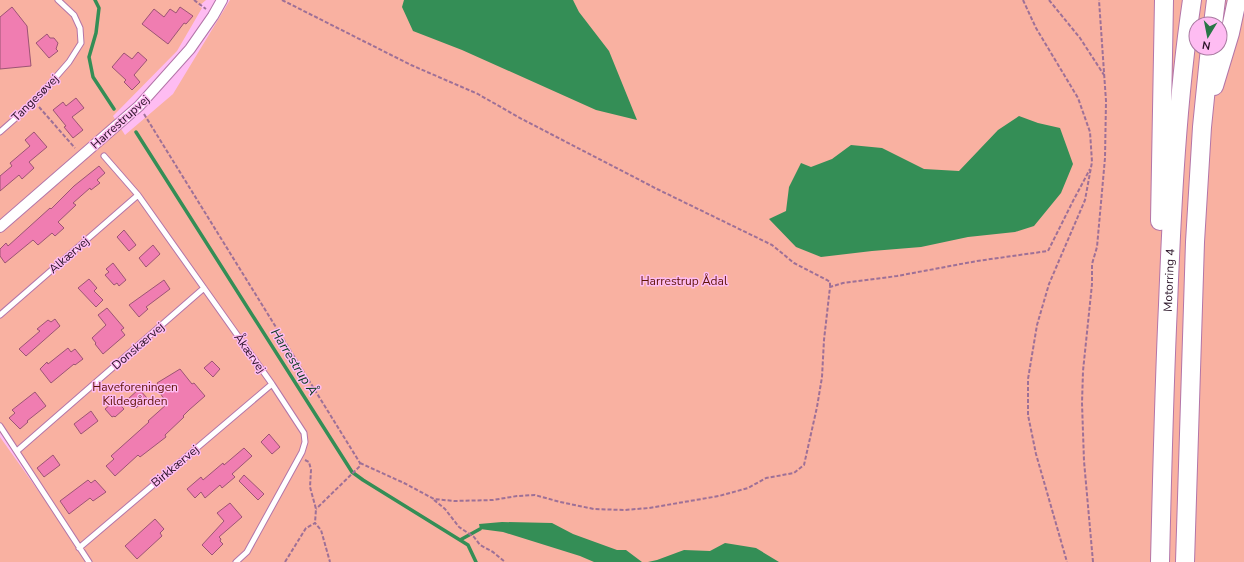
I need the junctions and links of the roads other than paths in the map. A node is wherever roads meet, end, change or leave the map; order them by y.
1 (58, 0) edge
2 (222, 0) edge
3 (1164, 0) edge
4 (1192, 0) edge
5 (1216, 0) edge
6 (1237, 0) edge
7 (1214, 16) edge
8 (1209, 56) edge
9 (1202, 127) junction
10 (0, 132) edge
11 (104, 156) dead end
12 (138, 195) junction
13 (0, 227) edge
14 (204, 288) junction
15 (0, 315) edge
16 (272, 384) junction
17 (1165, 387) junction
18 (0, 426) edge
19 (17, 451) junction
20 (79, 548) junction
21 (89, 562) edge
22 (236, 562) edge
23 (1160, 562) edge
24 (1185, 562) edge

1 - 10 lane, Tangesøvej
2 - 13 street, Harrestrupvej
3 - 17 highway
4 - 17 highway, Motorring 4
5 - 7 highway
6 - 9 highway
8 - 9 highway, Motorring 4
9 - 24 highway, Motorring 4
11 - 12 lane, Åkærvej
12 - 14 lane, Åkærvej
12 - 15 lane, Alkærvej
14 - 16 lane, Åkærvej
14 - 19 lane, Donskærvej
16 - 20 lane, Birkkærvej
16 - 22 lane, Åkærvej
17 - 23 highway, Motorring 4
18 - 19 lane
19 - 20 lane
20 - 21 lane

